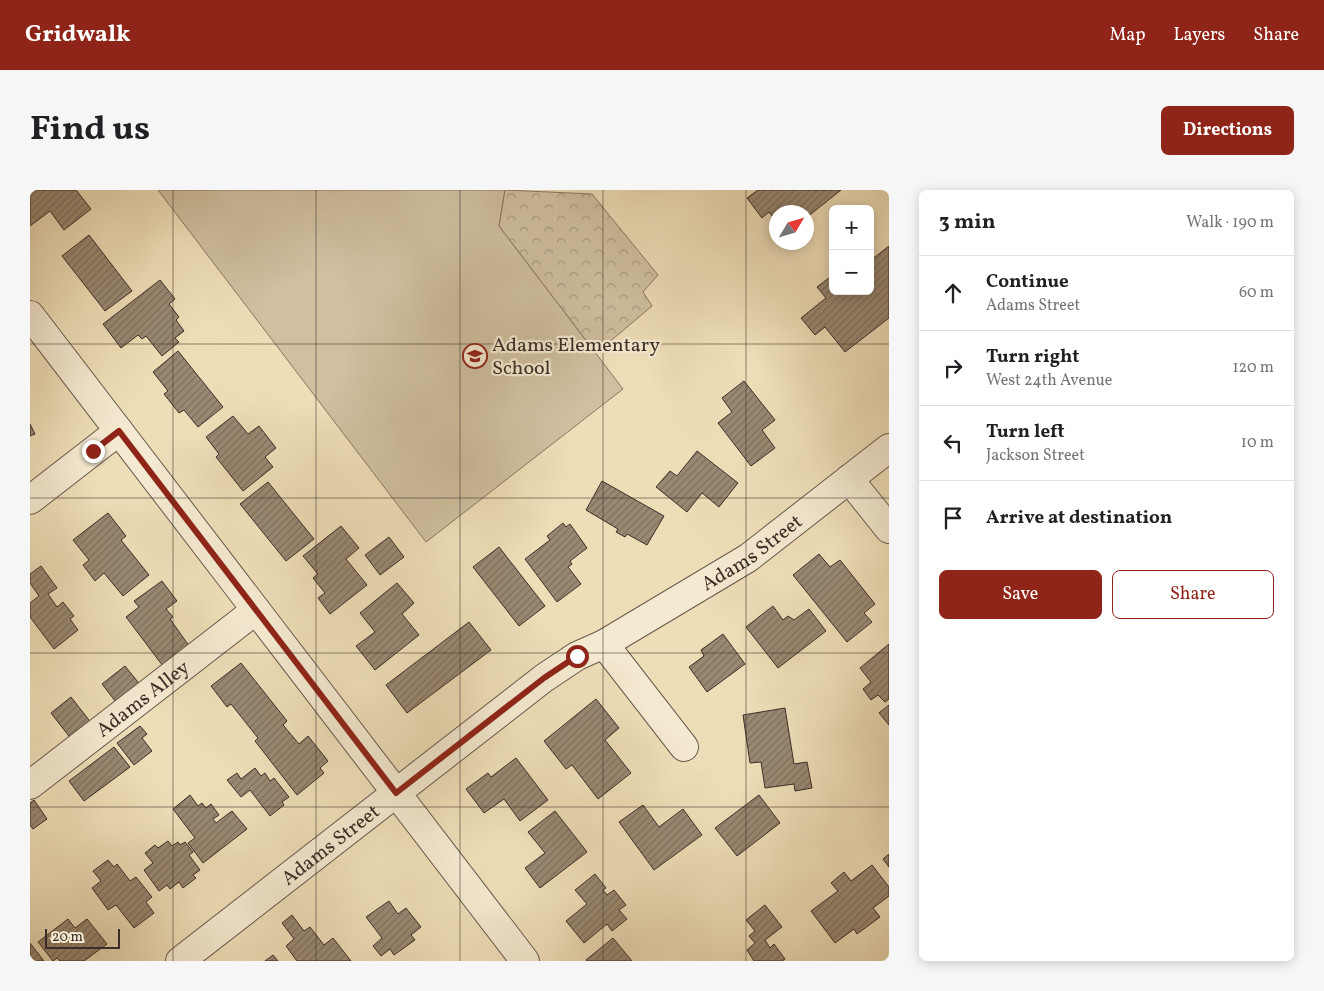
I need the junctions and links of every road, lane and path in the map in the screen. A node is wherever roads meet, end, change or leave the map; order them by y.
1 (30, 315) edge
2 (119, 431) junction
3 (889, 448) edge
4 (850, 479) junction
5 (30, 500) edge
6 (889, 529) edge
7 (256, 610) junction
8 (604, 644) junction
9 (684, 747) dead end
10 (30, 785) edge
11 (396, 793) junction
12 (180, 961) edge
13 (525, 961) edge

1 - 2 street
2 - 5 street
2 - 7 street
3 - 4 street, Adams Street
4 - 6 street
4 - 8 street, Adams Street
7 - 10 street, Adams Alley
7 - 11 street
8 - 9 street
8 - 11 street, Adams Street
11 - 12 street, Adams Street
11 - 13 street

